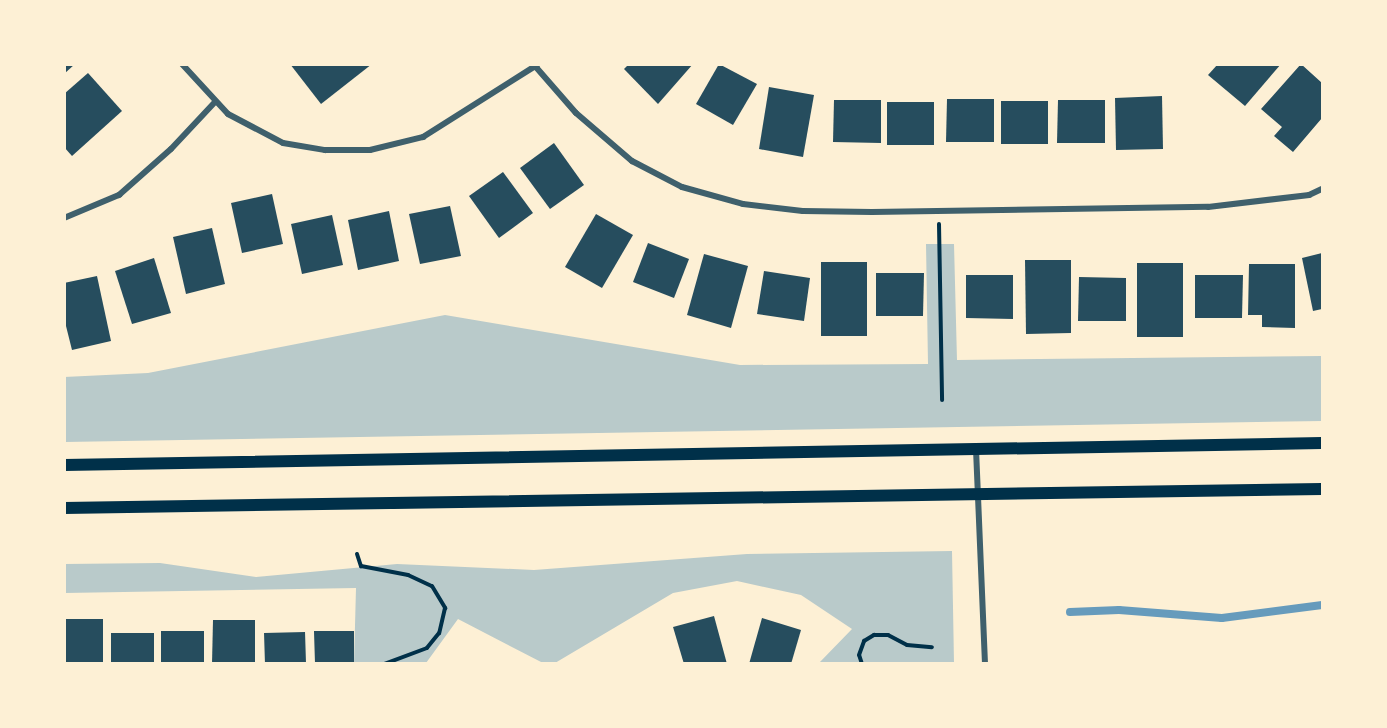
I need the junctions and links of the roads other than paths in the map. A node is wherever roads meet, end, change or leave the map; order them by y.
1 (182, 64) edge
2 (536, 65) edge
3 (214, 103) junction
4 (1323, 189) edge
5 (64, 218) edge
6 (1323, 443) edge
7 (975, 448) junction
8 (64, 465) edge
9 (1323, 489) edge
10 (977, 494) junction
11 (64, 508) edge
12 (984, 663) edge

1 - 3 street
2 - 3 street
2 - 4 street
3 - 5 street
6 - 7 main road
7 - 8 main road
7 - 10 street
9 - 10 main road
10 - 11 main road
10 - 12 street

